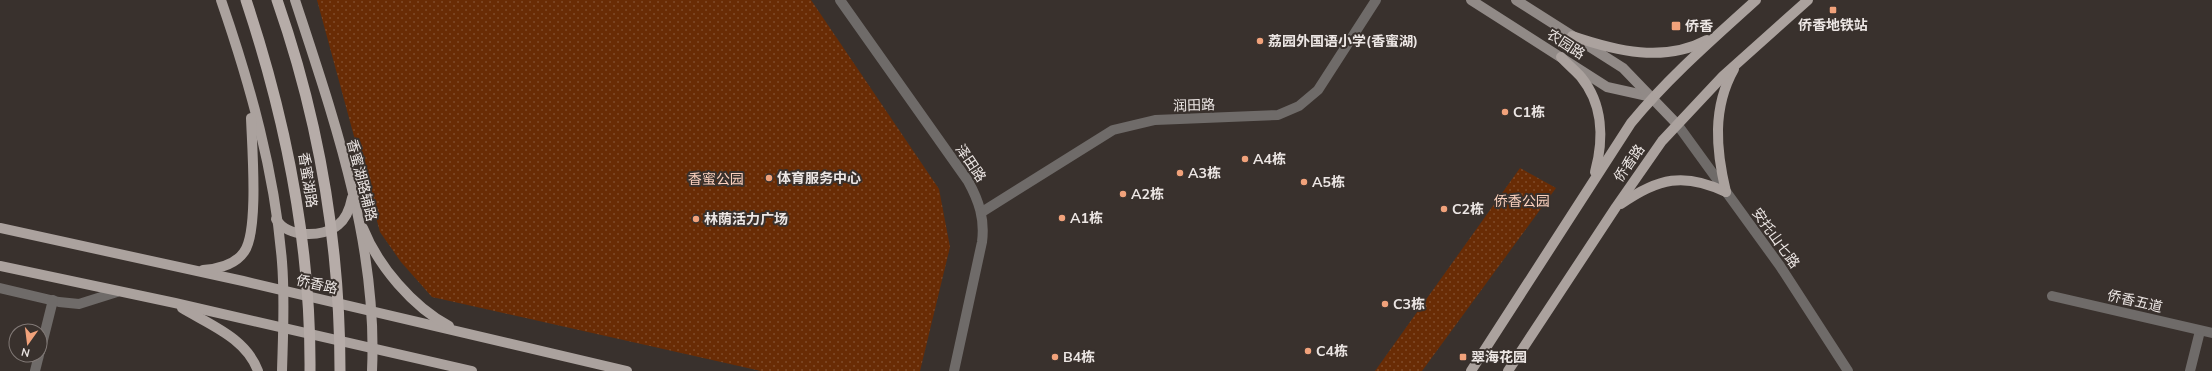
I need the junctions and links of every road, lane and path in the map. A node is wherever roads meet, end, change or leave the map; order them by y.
1 (220, 0) edge
2 (246, 0) edge
3 (277, 0) edge
4 (295, 0) edge
5 (840, 0) edge
6 (1376, 0) edge
7 (1471, 0) edge
8 (1516, 0) edge
9 (1756, 0) edge
10 (1808, 0) edge
11 (1722, 31) junction
12 (1572, 36) junction
13 (1561, 57) junction
14 (1737, 64) junction
15 (1652, 97) junction
16 (251, 100) junction
17 (1677, 124) junction
18 (1593, 181) junction
19 (353, 190) junction
20 (1726, 192) junction
21 (355, 203) junction
22 (1616, 207) junction
23 (982, 212) junction
24 (276, 219) junction
25 (0, 228) edge
26 (0, 266) edge
27 (189, 270) junction
28 (0, 288) edge
29 (282, 291) junction
30 (117, 292) junction
31 (2052, 296) dead end
32 (53, 300) junction
33 (175, 303) junction
34 (372, 311) junction
35 (47, 323) edge
36 (284, 328) junction
37 (2200, 330) junction
38 (459, 332) junction
39 (2212, 333) edge
40 (373, 349) junction
41 (258, 371) edge
42 (282, 371) edge
43 (310, 371) edge
44 (340, 371) edge
45 (372, 371) edge
46 (472, 371) edge
47 (627, 371) edge
48 (954, 371) edge
49 (1471, 371) edge
50 (1508, 371) edge
51 (1848, 371) edge
52 (2190, 371) edge

1 - 16 main road
2 - 43 highway, 香蜜湖路
3 - 44 highway, 香蜜湖路
4 - 19 main road, 香蜜湖路辅路
5 - 23 street, 泽田路
6 - 23 street, 润田路
7 - 13 main road, 农园路
8 - 12 main road, 农园路
9 - 11 main road, 侨香路
10 - 14 main road, 侨香路
11 - 12 main road
11 - 15 main road, 侨香路
12 - 15 main road, 农园路
13 - 15 main road, 农园路
13 - 18 main road
14 - 17 main road, 侨香路
14 - 20 main road
15 - 17 main road, 农园路
15 - 18 main road, 侨香路
16 - 24 main road
16 - 27 main road
17 - 20 street, 安托山七路
17 - 22 main road, 侨香路
18 - 49 main road, 侨香路
19 - 21 main road, 香蜜湖路辅路
19 - 24 main road
20 - 22 main road
20 - 51 street, 安托山七路
21 - 34 main road, 香蜜湖路辅路
21 - 38 main road
22 - 50 main road, 侨香路
23 - 48 street, 泽田路
24 - 29 main road
25 - 27 main road, 侨香路
26 - 30 main road
27 - 29 main road, 侨香路
28 - 32 street
29 - 34 main road, 侨香路
29 - 36 main road
30 - 32 street
30 - 33 main road
31 - 37 street, 侨香五道
32 - 35 street
33 - 36 main road
33 - 41 main road
34 - 38 main road, 侨香路
34 - 40 main road, 香蜜湖路辅路
36 - 40 main road
36 - 42 main road
37 - 39 street, 侨香五道
37 - 52 street
38 - 47 main road, 侨香路
40 - 45 main road, 香蜜湖路辅路
40 - 46 main road

